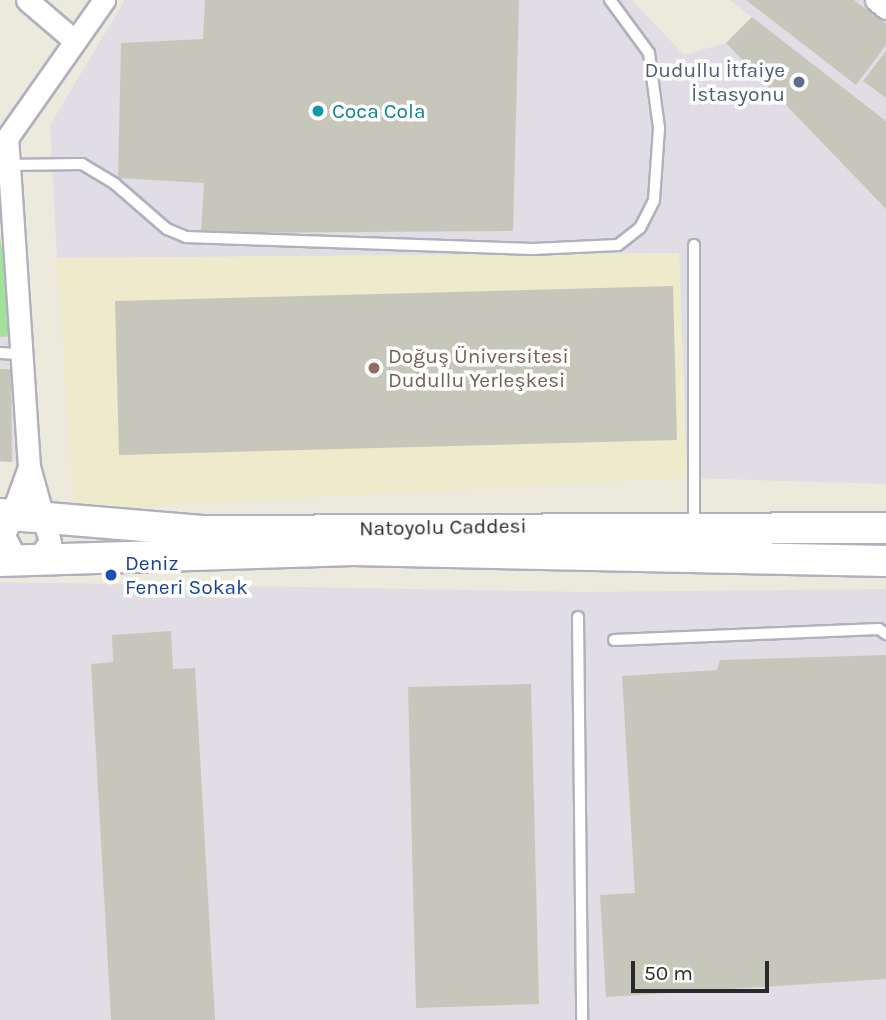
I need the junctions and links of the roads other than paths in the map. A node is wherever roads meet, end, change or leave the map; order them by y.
1 (27, 0) edge
2 (104, 0) edge
3 (610, 0) edge
4 (876, 0) edge
5 (886, 8) edge
6 (75, 41) junction
7 (7, 122) edge
8 (4, 158) edge
9 (694, 246) dead end
10 (9, 354) edge
11 (29, 467) junction
12 (4, 514) edge
13 (46, 517) junction
14 (694, 526) junction
15 (886, 528) edge
16 (886, 561) edge
17 (17, 562) edge
18 (578, 617) dead end
19 (886, 634) edge
20 (614, 640) dead end
21 (582, 1020) edge

1 - 6 street
2 - 6 street
3 - 8 lane
4 - 5 street
6 - 7 street
7 - 8 street
8 - 10 street
9 - 14 lane
10 - 11 street
11 - 12 street
11 - 13 street
12 - 13 main road, Natoyolu Caddesi
12 - 17 street
13 - 14 main road, Natoyolu Caddesi
13 - 17 street
14 - 15 main road, Natoyolu Caddesi
16 - 17 main road, Natoyolu Caddesi
18 - 21 lane
19 - 20 lane

